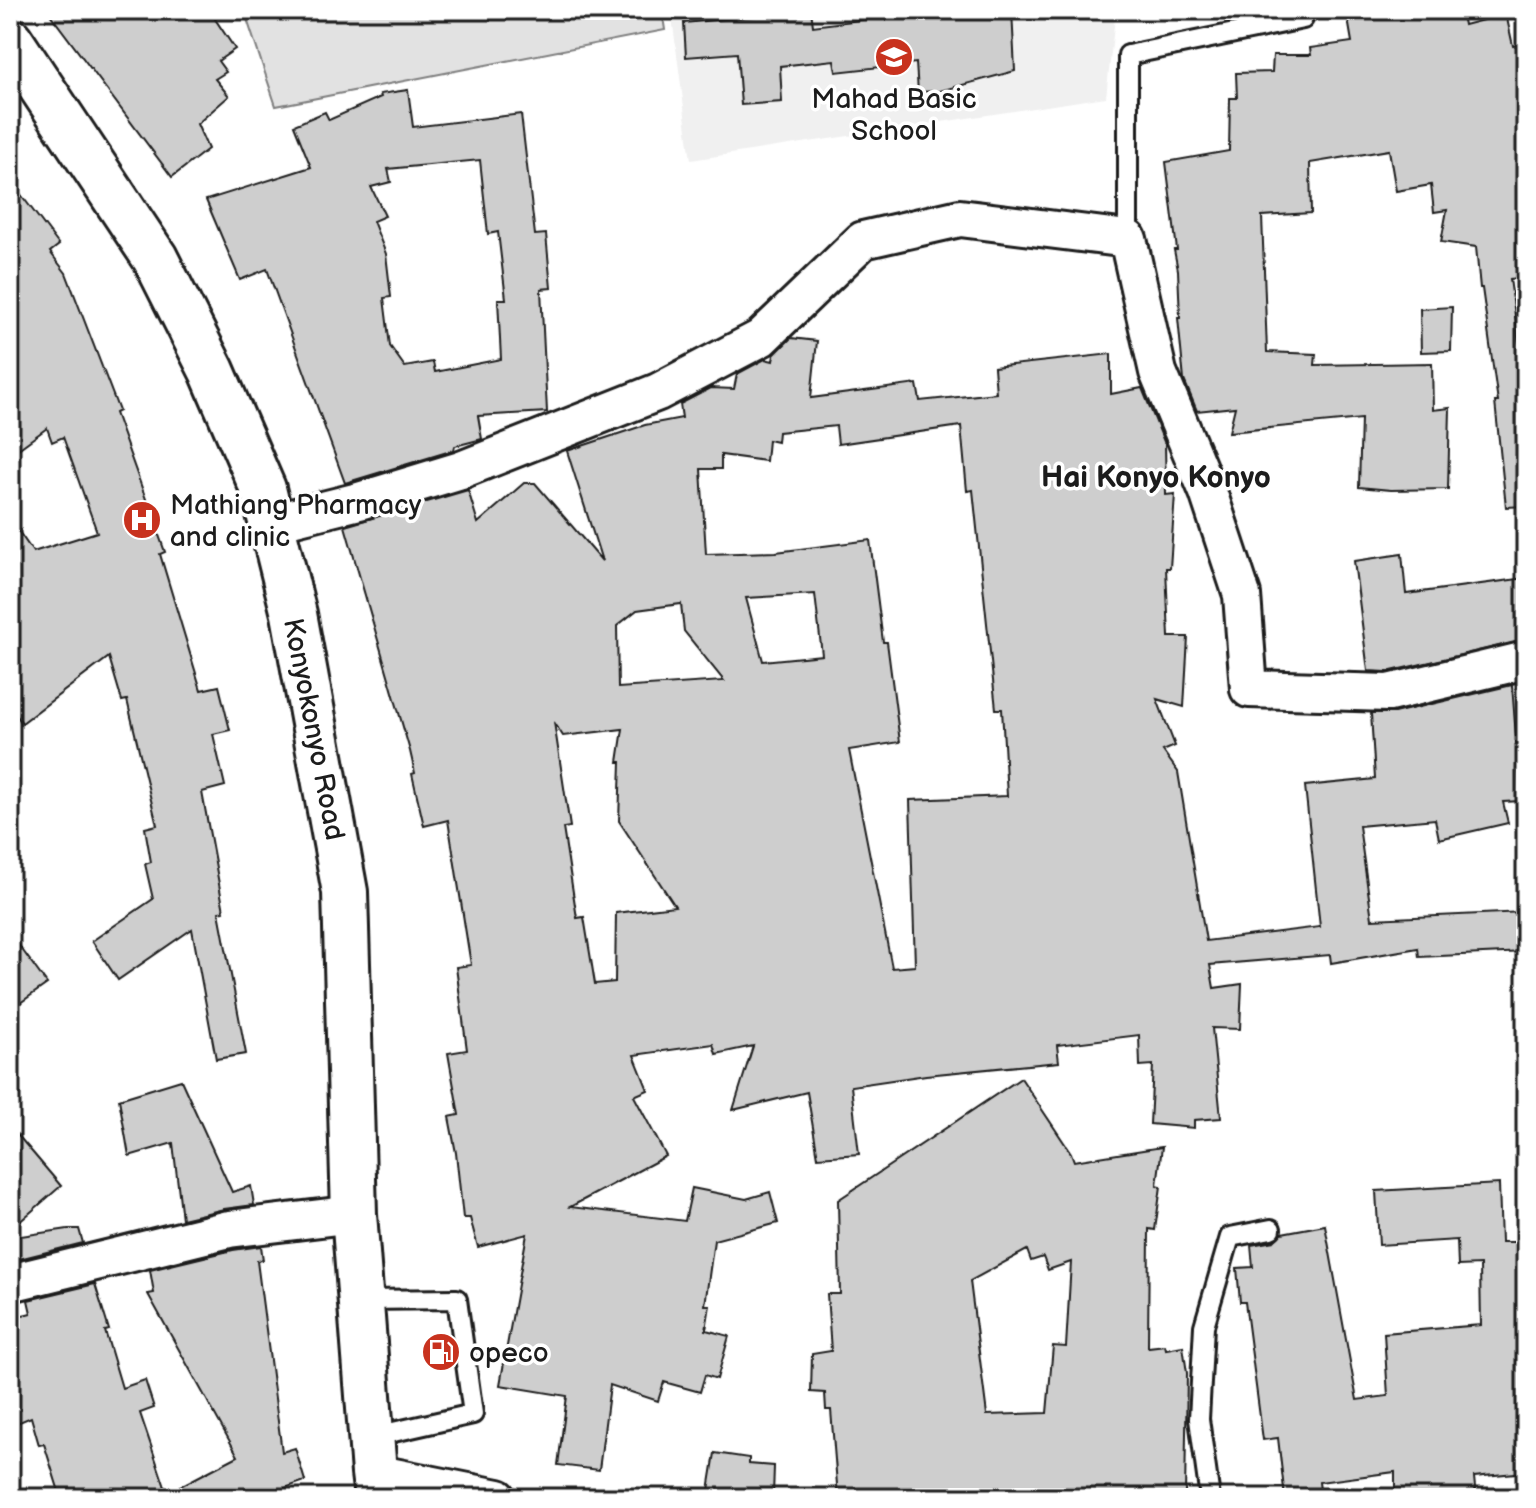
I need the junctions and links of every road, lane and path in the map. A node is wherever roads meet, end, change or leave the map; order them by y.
1 (1303, 19) dead end
2 (10, 40) edge
3 (1128, 239) junction
4 (271, 523) junction
5 (1526, 660) edge
6 (354, 1214) junction
7 (1271, 1229) dead end
8 (10, 1283) edge
9 (361, 1300) junction
10 (375, 1479) edge
11 (498, 1498) edge
12 (1210, 1498) edge

1 - 3 lane
2 - 4 main road, Konyokonyo Road
3 - 4 street
3 - 5 street
4 - 6 main road, Konyokonyo Road
6 - 8 street
6 - 9 main road, Konyokonyo Road
7 - 12 lane
9 - 10 main road, Konyokonyo Road
9 - 10 lane
10 - 11 street

